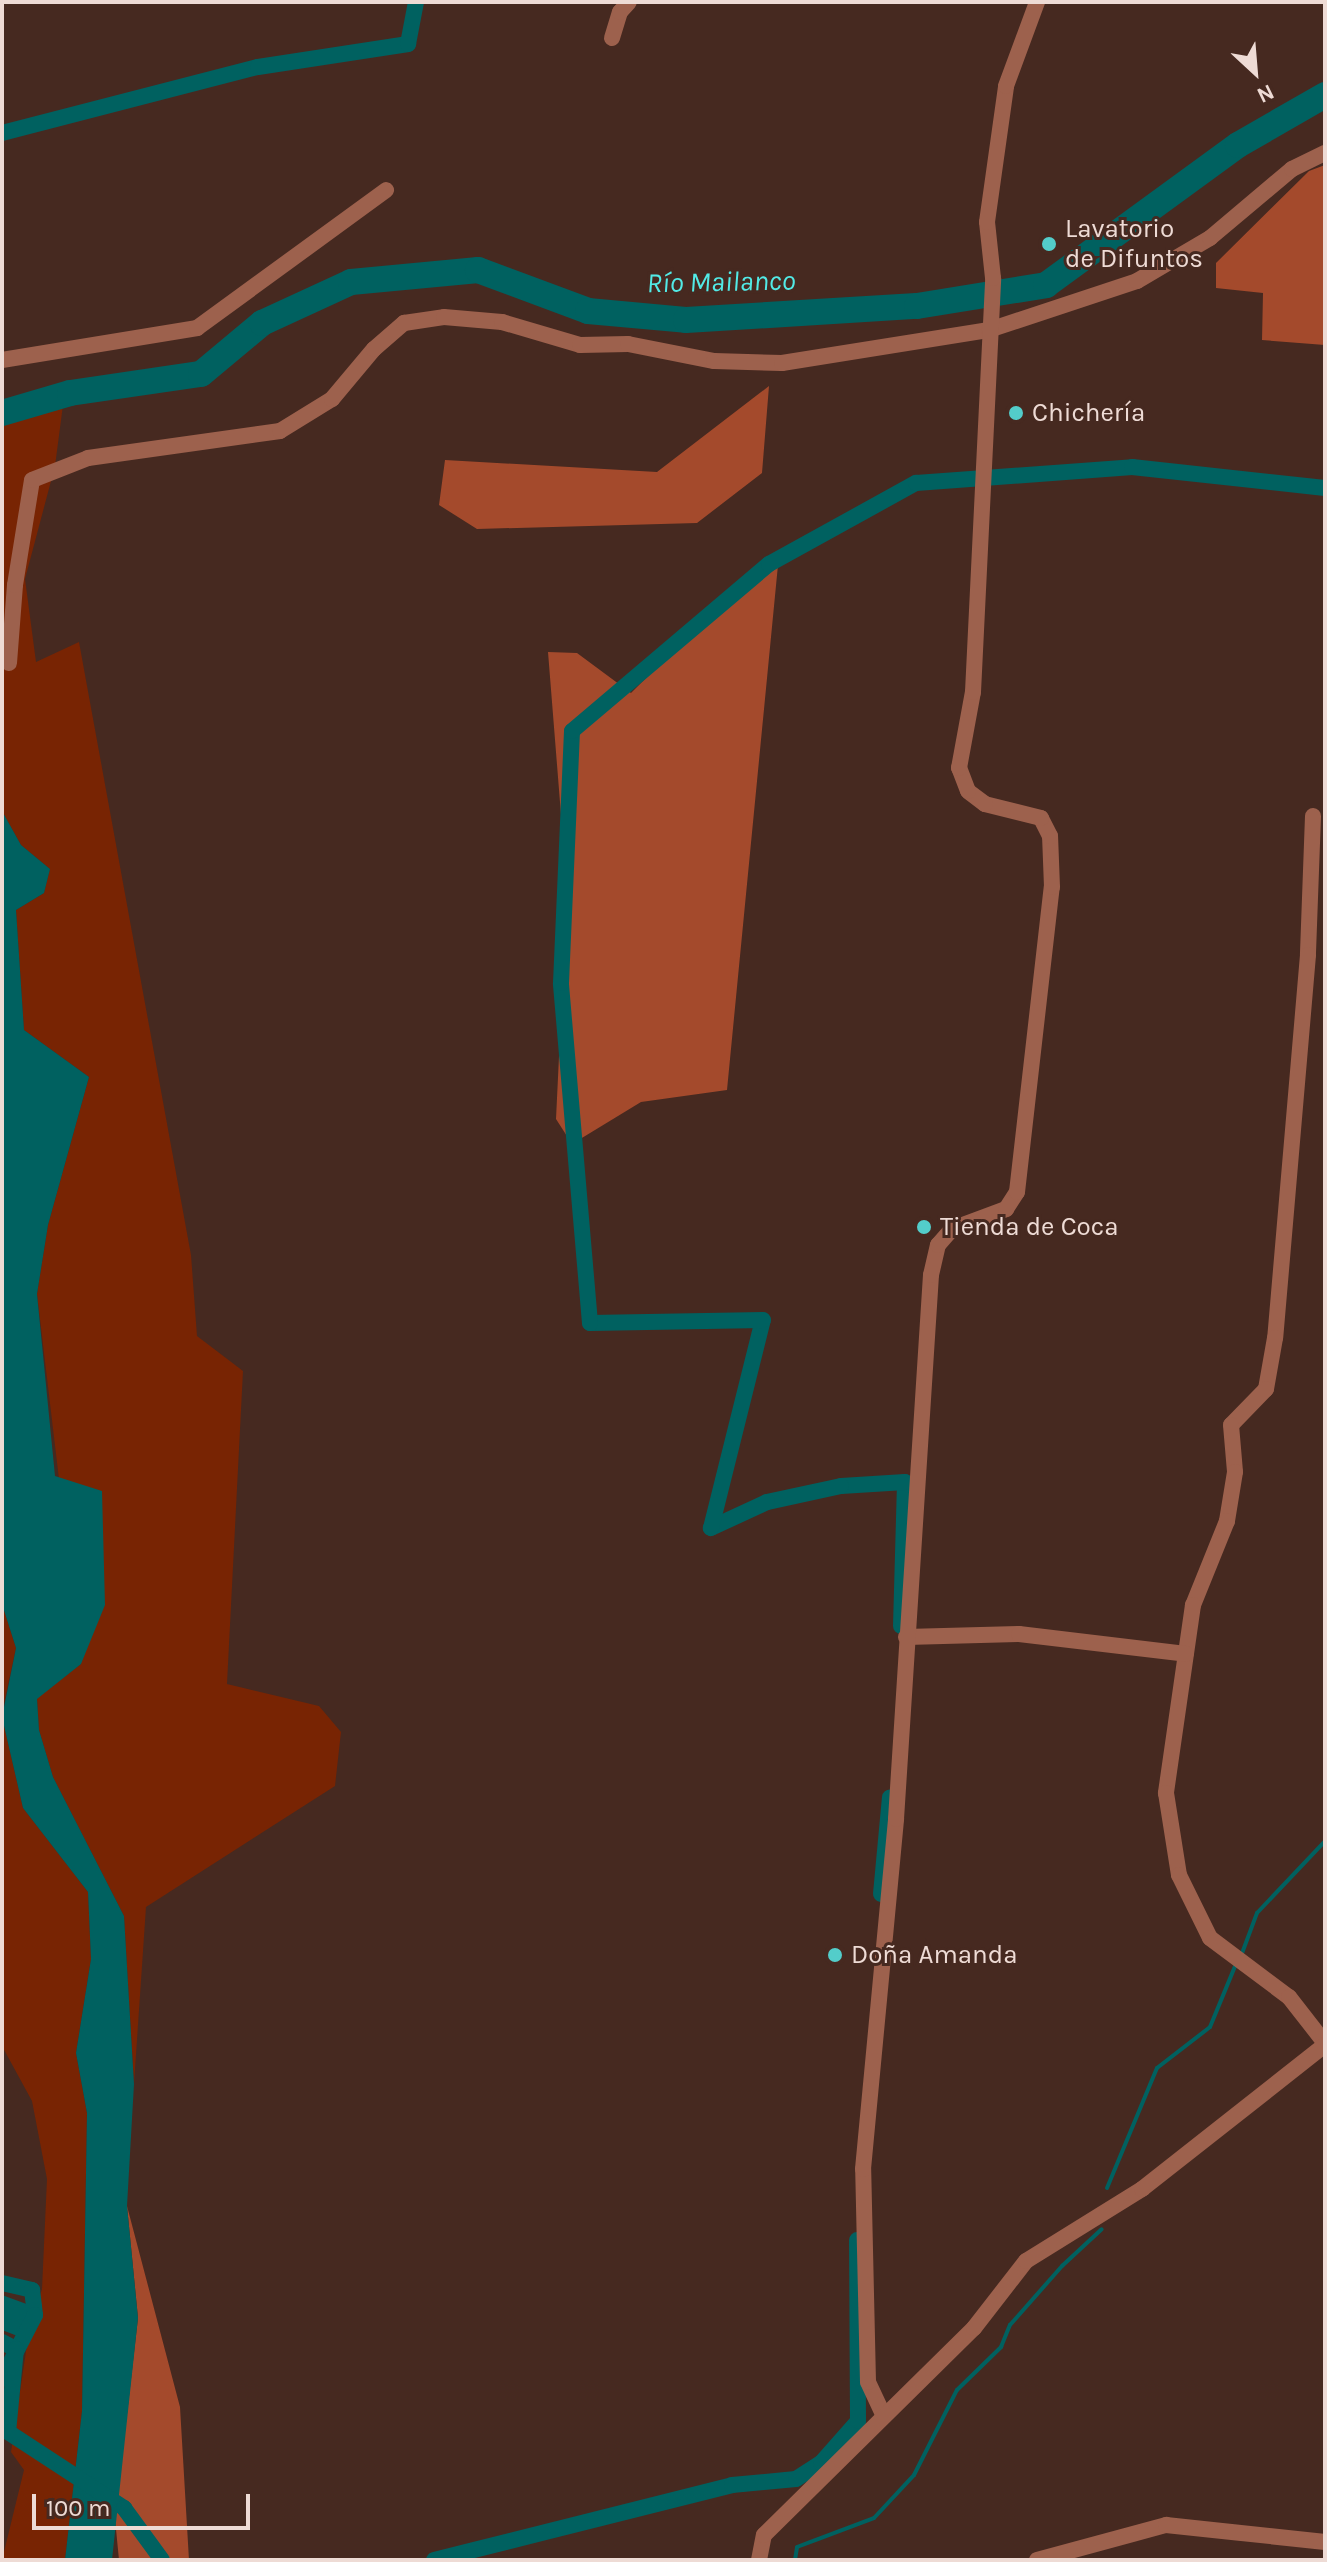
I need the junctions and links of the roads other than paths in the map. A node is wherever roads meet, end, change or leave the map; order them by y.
1 (629, 2) edge
2 (1037, 2) edge
3 (612, 38) dead end
4 (1325, 153) edge
5 (386, 190) dead end
6 (989, 330) junction
7 (2, 360) edge
8 (9, 663) dead end
9 (1313, 816) dead end
10 (906, 1637) junction
11 (1186, 1654) junction
12 (1325, 2044) edge
13 (882, 2412) junction
14 (1325, 2542) edge
15 (759, 2560) edge
16 (1037, 2560) edge

1 - 3 street
2 - 6 street
4 - 6 street
5 - 7 street
6 - 8 street
6 - 10 street
9 - 11 street
10 - 11 street
10 - 13 street
11 - 12 street
12 - 13 street
13 - 15 street
14 - 16 street

